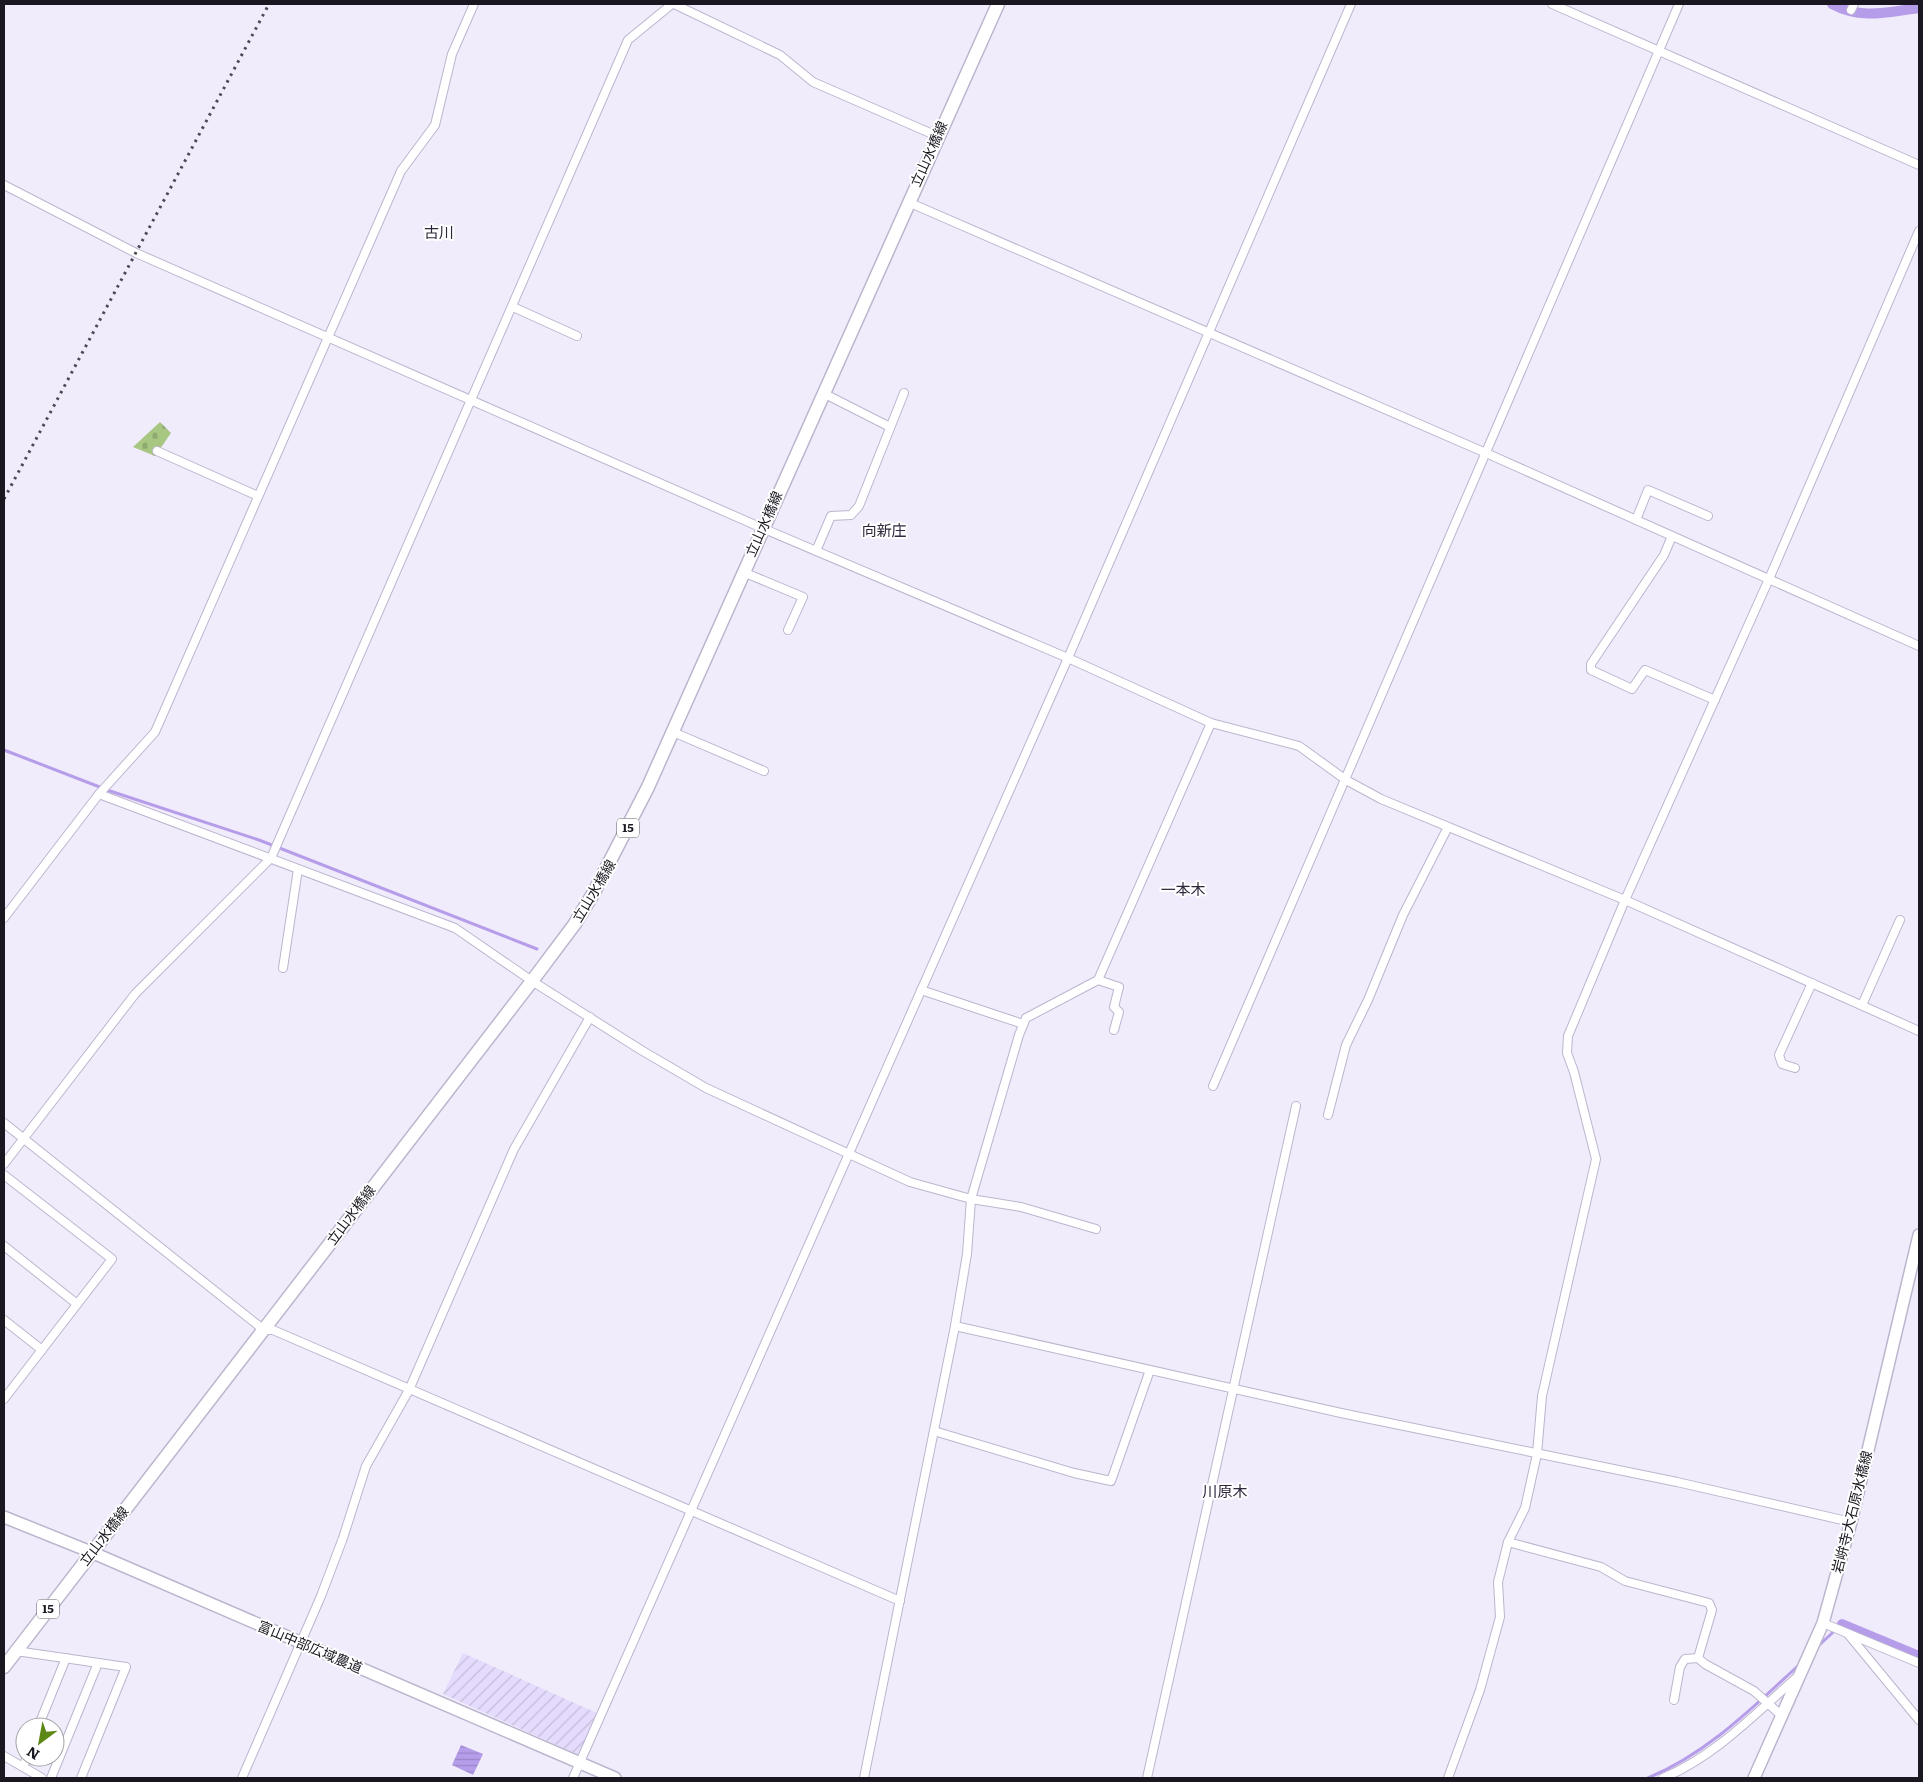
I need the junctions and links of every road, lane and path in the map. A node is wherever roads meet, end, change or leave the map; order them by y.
1 (474, 4) edge
2 (673, 4) edge
3 (998, 4) edge
4 (1352, 4) edge
5 (1552, 4) edge
6 (1679, 4) edge
7 (1657, 51) junction
8 (937, 136) junction
9 (1919, 165) edge
10 (4, 185) edge
11 (908, 202) junction
12 (1919, 231) edge
13 (513, 307) junction
14 (1210, 333) junction
15 (577, 336) dead end
16 (328, 337) junction
17 (823, 393) junction
18 (904, 393) dead end
19 (472, 400) junction
20 (890, 427) junction
21 (157, 452) dead end
22 (1486, 454) junction
23 (258, 496) junction
24 (1708, 516) dead end
25 (1636, 520) junction
26 (762, 528) junction
27 (1672, 536) junction
28 (816, 551) junction
29 (743, 572) junction
30 (1769, 579) junction
31 (788, 630) dead end
32 (1919, 646) edge
33 (1068, 658) junction
34 (1715, 700) junction
35 (1212, 723) junction
36 (673, 732) junction
37 (764, 771) dead end
38 (1346, 780) junction
39 (100, 794) junction
40 (1448, 827) junction
41 (271, 858) junction
42 (298, 869) junction
43 (1625, 900) junction
44 (4, 918) edge
45 (1900, 920) dead end
46 (284, 968) dead end
47 (1098, 980) junction
48 (532, 981) junction
49 (1812, 983) junction
50 (921, 990) junction
51 (1862, 1006) junction
52 (590, 1017) junction
53 (1023, 1024) junction
54 (1114, 1030) dead end
55 (1919, 1030) edge
56 (1795, 1068) dead end
57 (1213, 1086) dead end
58 (1296, 1106) dead end
59 (1328, 1115) dead end
60 (4, 1123) edge
61 (23, 1138) junction
62 (848, 1155) junction
63 (4, 1164) edge
64 (4, 1174) edge
65 (971, 1199) junction
66 (1096, 1229) dead end
67 (1919, 1235) edge
68 (4, 1246) edge
69 (77, 1304) junction
70 (4, 1320) edge
71 (955, 1326) junction
72 (264, 1330) junction
73 (42, 1350) junction
74 (1150, 1370) junction
75 (1233, 1389) junction
76 (409, 1390) junction
77 (4, 1397) edge
78 (934, 1431) junction
79 (1537, 1454) junction
80 (692, 1511) junction
81 (4, 1517) edge
82 (1851, 1522) junction
83 (1508, 1542) junction
84 (91, 1552) junction
85 (900, 1601) junction
86 (1823, 1623) junction
87 (1848, 1634) junction
88 (299, 1643) junction
89 (16, 1651) junction
90 (66, 1658) junction
91 (1698, 1658) junction
92 (98, 1663) junction
93 (1919, 1663) edge
94 (4, 1666) edge
95 (1801, 1674) junction
96 (1674, 1700) dead end
97 (1767, 1703) junction
98 (1782, 1716) junction
99 (42, 1717) edge
100 (1919, 1720) edge
101 (4, 1756) edge
102 (15, 1762) edge
103 (580, 1763) junction
104 (23, 1767) edge
105 (42, 1778) edge
106 (51, 1778) edge
107 (81, 1778) edge
108 (242, 1778) edge
109 (573, 1778) edge
110 (615, 1778) edge
111 (864, 1778) edge
112 (1147, 1778) edge
113 (1448, 1778) edge
114 (1663, 1778) edge
115 (1754, 1778) edge

1 - 16 street
2 - 8 street
2 - 13 street
3 - 8 main road, 立山水橋線 / 15
4 - 14 street
5 - 7 street
6 - 7 street
7 - 9 street
7 - 22 street
8 - 11 main road, 立山水橋線 / 15
10 - 16 street
11 - 14 street
11 - 17 main road, 立山水橋線 / 15
12 - 30 street
13 - 15 street
13 - 19 street
14 - 22 street
14 - 33 street
16 - 19 street
16 - 23 street
17 - 20 street
17 - 26 main road, 立山水橋線 / 15
18 - 20 street
19 - 26 street
19 - 41 street
20 - 28 street
21 - 23 street
22 - 25 street
22 - 38 street
23 - 39 street
24 - 25 street
25 - 27 street
26 - 28 street
26 - 29 main road, 立山水橋線 / 15
27 - 30 street
27 - 34 street
28 - 33 street
29 - 31 street
29 - 36 main road, 立山水橋線 / 15
30 - 32 street
30 - 34 street
33 - 35 street
33 - 50 street
34 - 43 street
35 - 38 street
35 - 47 street
36 - 37 street
36 - 48 main road, 立山水橋線 / 15
38 - 40 street
38 - 57 street
39 - 41 street
39 - 44 street
40 - 43 street
40 - 59 street
41 - 42 street
41 - 61 street
42 - 46 street
42 - 48 street
43 - 49 street
43 - 79 street
45 - 51 street
47 - 53 street
47 - 54 street
48 - 52 street
48 - 72 main road, 立山水橋線 / 15
49 - 51 street
49 - 56 street
50 - 53 street
50 - 62 street
51 - 55 street
52 - 62 street
52 - 76 street
53 - 65 street
58 - 75 street
60 - 61 street
61 - 63 street
61 - 72 street
62 - 65 street
62 - 80 street
64 - 69 street
65 - 66 street
65 - 71 street
67 - 82 street, 岩峅寺大石原水橋線
68 - 69 street
69 - 73 street
70 - 73 street
71 - 74 street
71 - 78 street
72 - 76 street
72 - 84 main road, 立山水橋線 / 15
73 - 77 street
74 - 75 street
74 - 78 street
75 - 79 street
75 - 112 street
76 - 80 street
76 - 88 street
78 - 85 street
79 - 82 street
79 - 83 street
80 - 85 street
80 - 103 street
81 - 84 street, 富山中部広域農道
82 - 86 street, 岩峅寺大石原水橋線
83 - 91 street
83 - 113 street
84 - 88 street, 富山中部広域農道
84 - 89 main road, 立山水橋線 / 15
85 - 111 street
86 - 87 street
86 - 95 street, 岩峅寺大石原水橋線
87 - 93 street
87 - 100 street
88 - 103 street, 富山中部広域農道
88 - 108 street
89 - 90 street
89 - 94 main road, 立山水橋線 / 15
90 - 92 street
90 - 99 street
91 - 96 street
91 - 97 street
92 - 106 street
92 - 107 street
95 - 97 street
95 - 98 street, 岩峅寺大石原水橋線
97 - 98 street
97 - 114 street
98 - 115 street, 岩峅寺大石原水橋線
101 - 102 street
103 - 109 street
103 - 110 street, 富山中部広域農道
104 - 105 street

